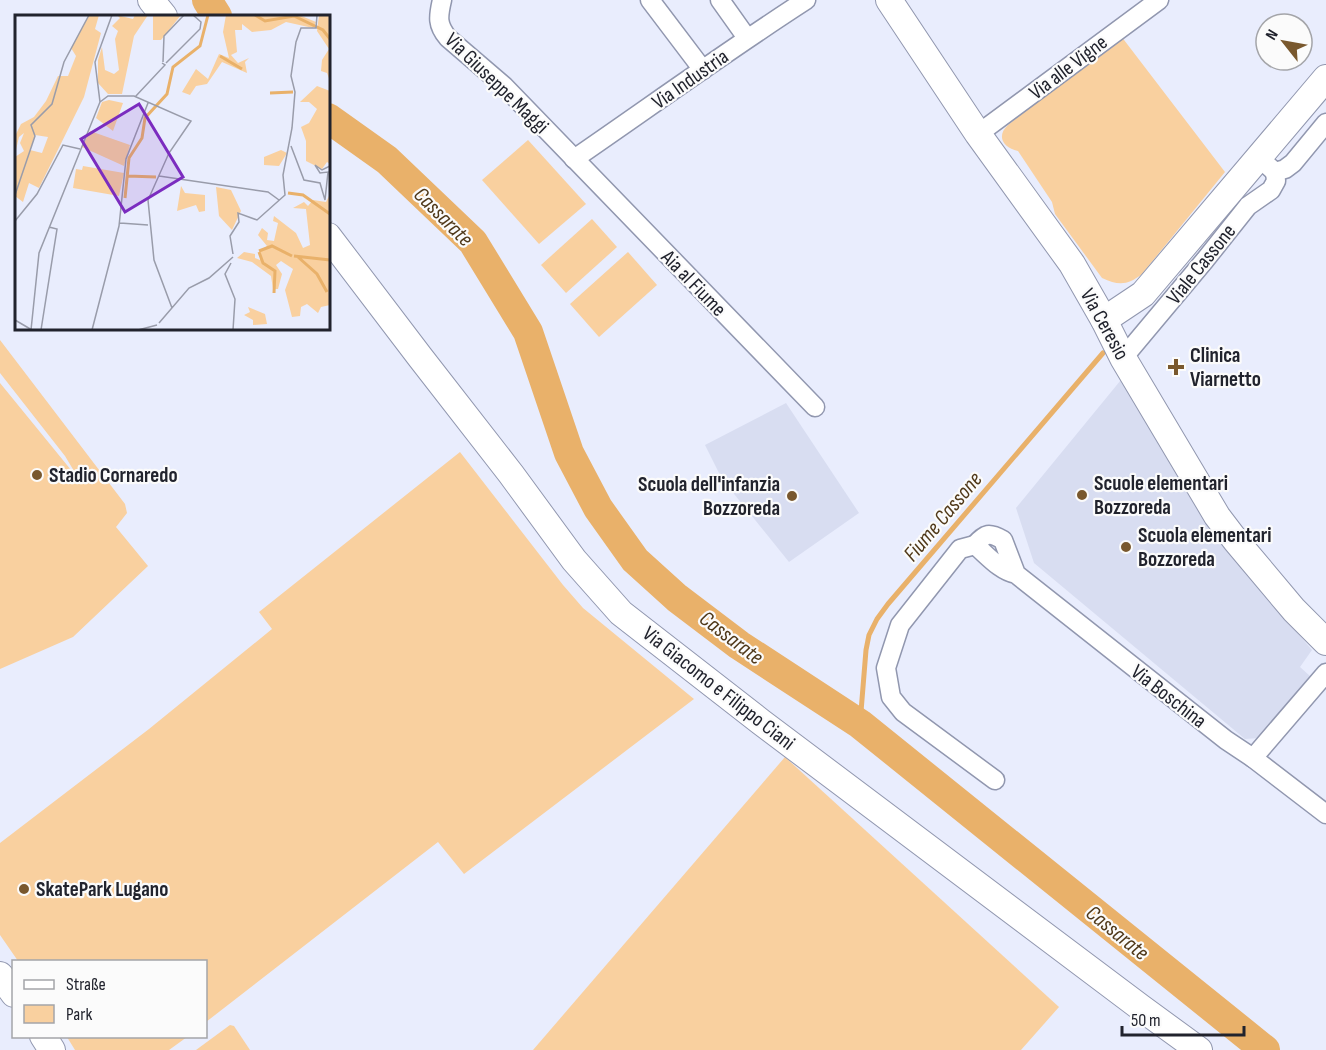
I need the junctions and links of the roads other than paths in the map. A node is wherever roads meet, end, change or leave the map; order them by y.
1 (151, 0) edge
2 (442, 0) edge
3 (650, 0) edge
4 (720, 0) edge
5 (806, 0) edge
6 (890, 0) edge
7 (1159, 0) edge
8 (163, 15) edge
9 (747, 38) junction
10 (703, 70) junction
11 (1326, 78) edge
12 (1326, 123) edge
13 (978, 134) junction
14 (574, 159) junction
15 (1267, 165) junction
16 (330, 239) edge
17 (1104, 320) junction
18 (1123, 358) junction
19 (815, 407) dead end
20 (1326, 642) edge
21 (1326, 673) edge
22 (1253, 758) junction
23 (994, 780) dead end
24 (1326, 814) edge
25 (0, 975) edge
26 (12, 991) edge
27 (1188, 1047) edge

1 - 8 main road
2 - 14 street, Via Giuseppe Maggi
3 - 10 street
4 - 9 street
5 - 9 street, Via Industria
6 - 13 main road, Via Ceresio
7 - 13 street, Via alle Vigne
9 - 10 street, Via Industria
10 - 14 street, Via Industria
11 - 15 main road, Viale Cassone
12 - 15 street, Viale Cassone
13 - 17 main road, Via Ceresio
14 - 19 street, Aia al Fiume
15 - 17 main road, Viale Cassone
15 - 18 street, Viale Cassone
16 - 27 main road, Via Giacomo e Filippo Ciani
17 - 18 main road, Via Ceresio
18 - 20 main road, Via Ceresio
21 - 22 street
22 - 23 street, Via Boschina
22 - 24 street, Via Boschina
25 - 26 main road

